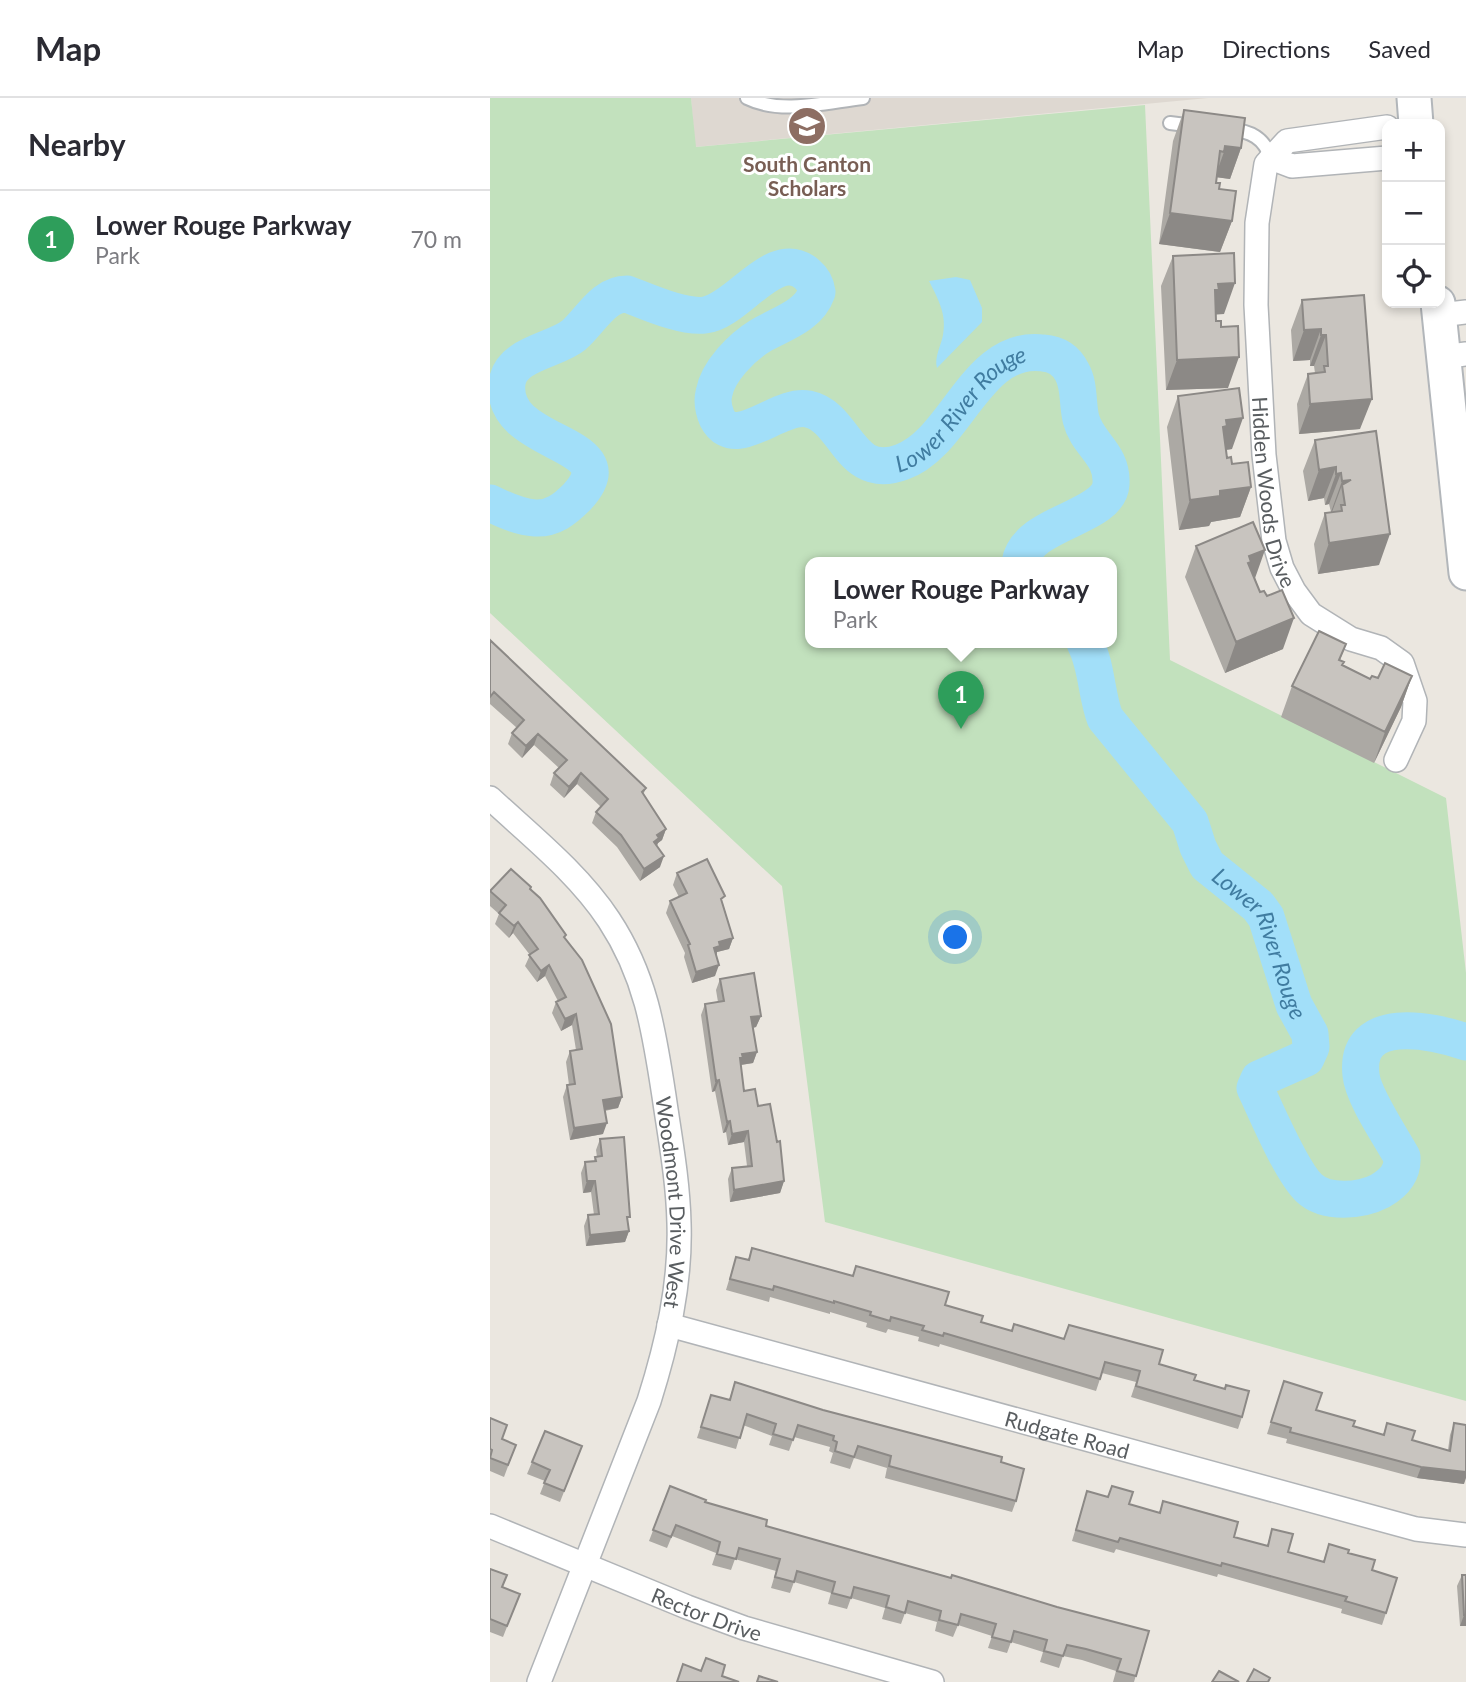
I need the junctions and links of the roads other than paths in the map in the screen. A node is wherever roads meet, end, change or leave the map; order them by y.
1 (747, 98) edge
2 (863, 98) edge
3 (1414, 98) edge
4 (1416, 119) edge
5 (1170, 123) dead end
6 (1382, 128) edge
7 (1271, 158) junction
8 (1382, 158) edge
9 (1448, 310) edge
10 (1455, 355) edge
11 (1466, 573) edge
12 (1396, 760) dead end
13 (490, 798) edge
14 (669, 1325) junction
15 (490, 1526) edge
16 (1466, 1535) edge
17 (584, 1564) junction
18 (539, 1682) edge
19 (932, 1682) edge

1 - 2 lane
3 - 4 main road
5 - 7 lane
6 - 7 street
7 - 8 street
7 - 12 street, Hidden Woods Drive
9 - 10 main road
10 - 11 main road
13 - 14 street, Woodmont Drive West
14 - 16 street, Rudgate Road
14 - 17 street, Woodmont Drive West
15 - 17 street, Rector Drive
17 - 18 street, Woodmont Drive West
17 - 19 street, Rector Drive

